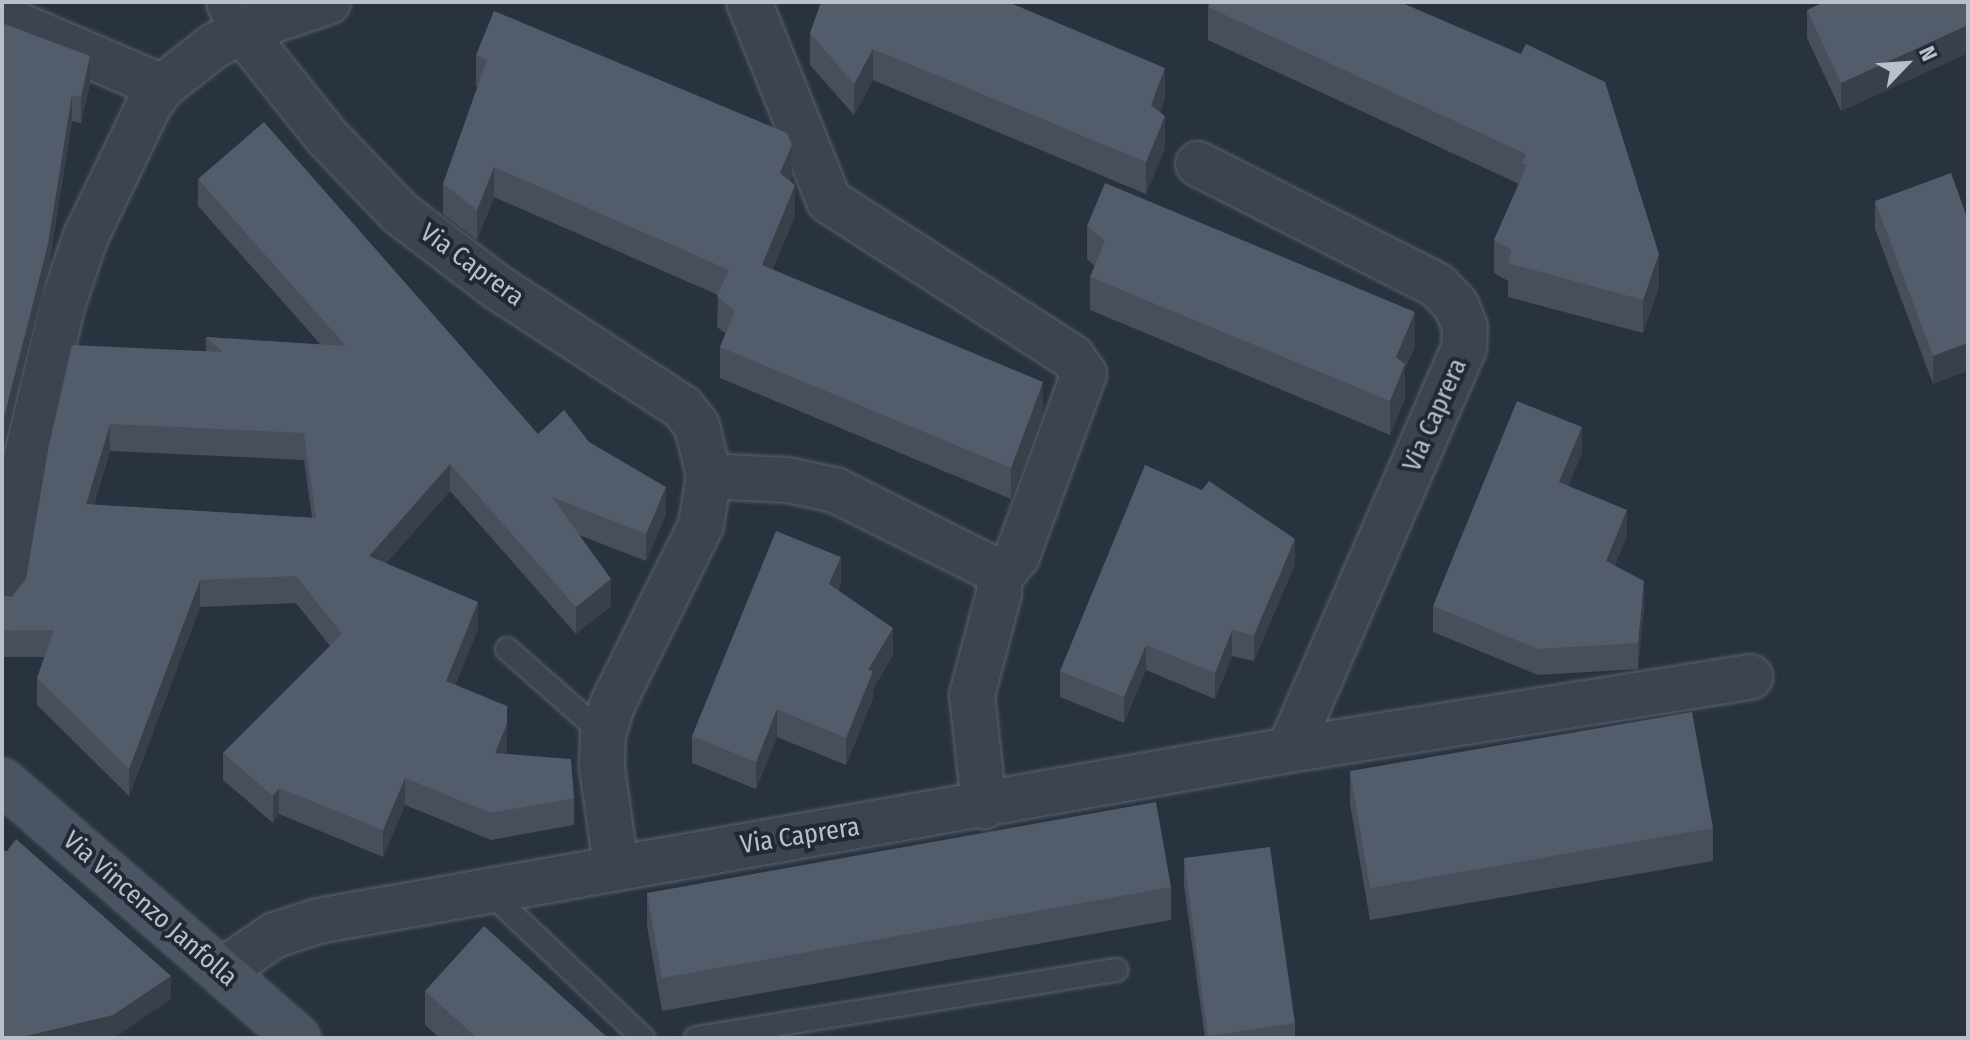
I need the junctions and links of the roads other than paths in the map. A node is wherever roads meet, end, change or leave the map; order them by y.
1 (328, 2) edge
2 (749, 2) edge
3 (2, 18) edge
4 (228, 26) edge
5 (162, 87) junction
6 (1198, 164) dead end
7 (709, 476) junction
8 (999, 578) junction
9 (2, 601) edge
10 (507, 649) dead end
11 (1750, 677) dead end
12 (603, 734) junction
13 (1289, 750) junction
14 (2, 781) edge
15 (984, 806) junction
16 (616, 866) junction
17 (487, 890) junction
18 (1117, 970) dead end
19 (222, 971) junction
20 (298, 1038) edge
21 (643, 1038) edge
22 (696, 1038) edge

1 - 4 street
2 - 8 street
3 - 5 street
4 - 5 street
4 - 7 street, Via Caprera
5 - 9 street
6 - 13 street, Via Caprera
7 - 8 street
7 - 12 street, Via Caprera
8 - 15 street
10 - 12 lane
11 - 13 street, Via Caprera
12 - 16 street, Via Caprera
13 - 15 street, Via Caprera
14 - 19 main road, Via Vincenzo Janfolla
15 - 16 street, Via Caprera
16 - 17 street, Via Caprera
17 - 19 street, Via Caprera
17 - 21 lane
18 - 22 lane
19 - 20 main road, Via Vincenzo Janfolla

